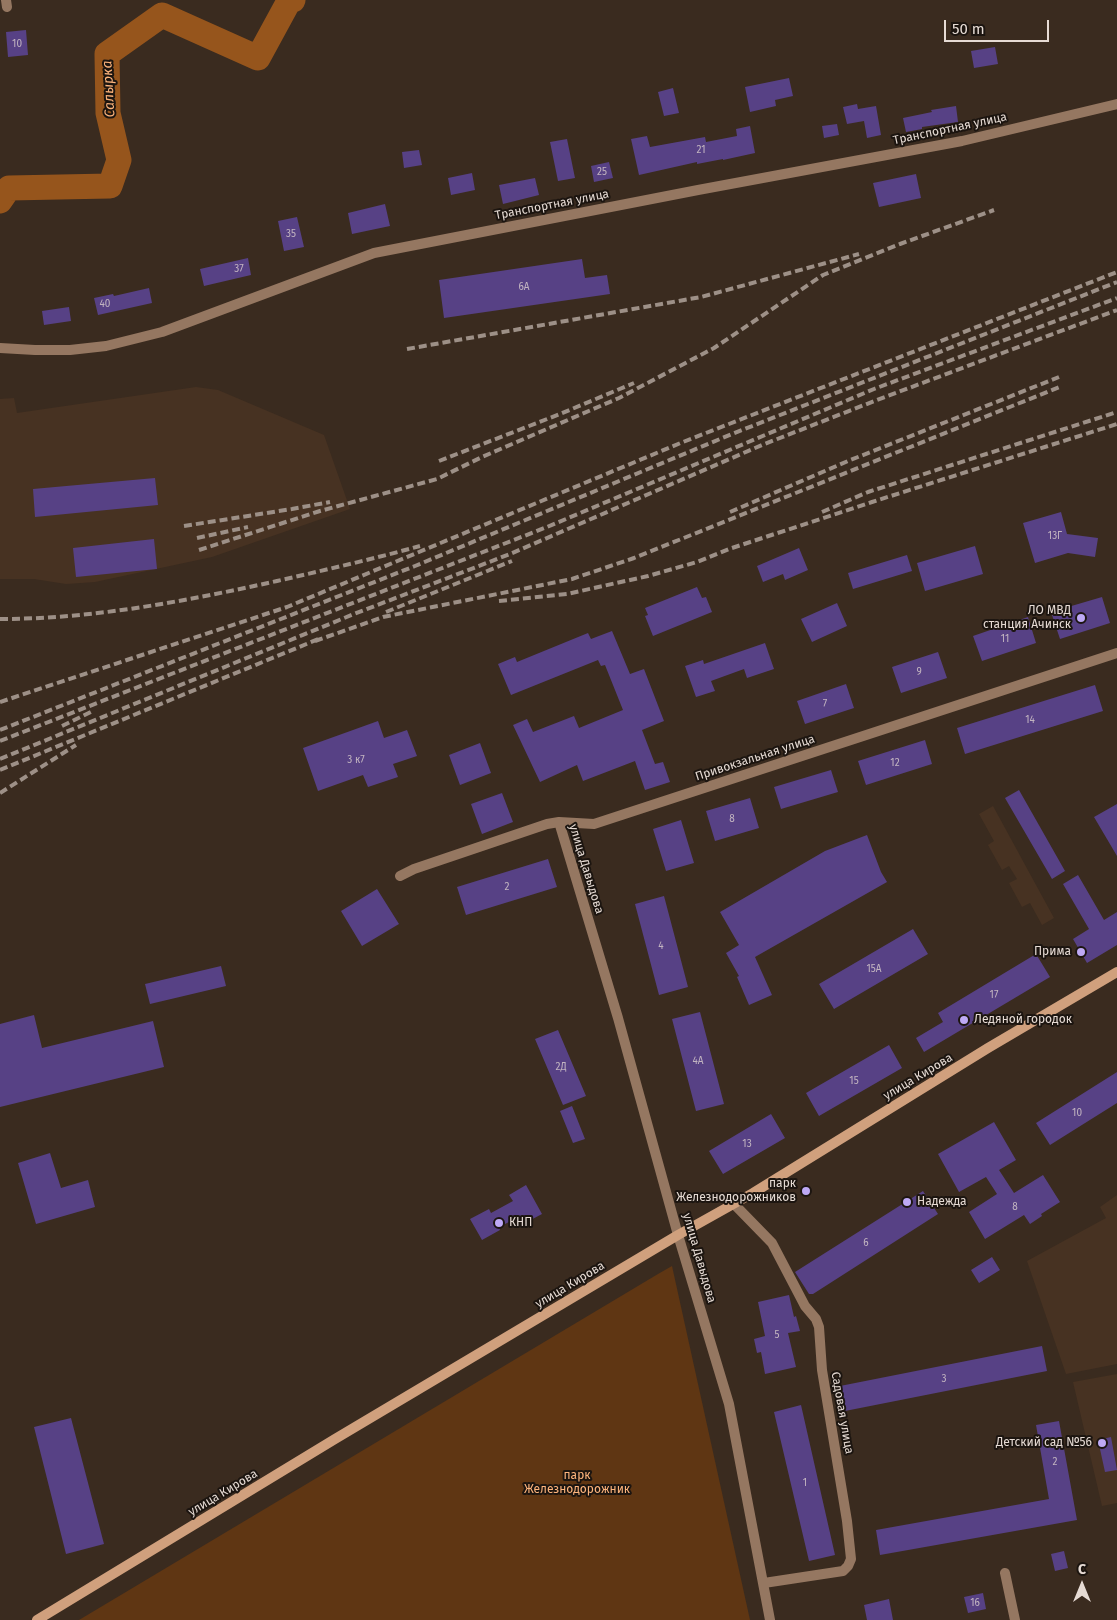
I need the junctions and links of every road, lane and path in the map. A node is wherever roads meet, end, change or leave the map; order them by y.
1 (1117, 104) edge
2 (0, 348) edge
3 (1117, 653) edge
4 (559, 822) junction
5 (400, 876) dead end
6 (1117, 972) edge
7 (734, 1204) junction
8 (678, 1235) junction
9 (1005, 1573) dead end
10 (764, 1582) junction
11 (37, 1620) edge
12 (770, 1620) edge
13 (1015, 1620) edge

1 - 2 street, Транспортная улица
3 - 4 street, Привокзальная улица
4 - 5 street, Привокзальная улица
4 - 8 street, улица Давыдова
6 - 7 main road, улица Кирова
7 - 8 main road, улица Кирова
7 - 10 street, Садовая улица
8 - 10 street, улица Давыдова
8 - 11 main road, улица Кирова
9 - 13 street
10 - 12 street, улица Давыдова

